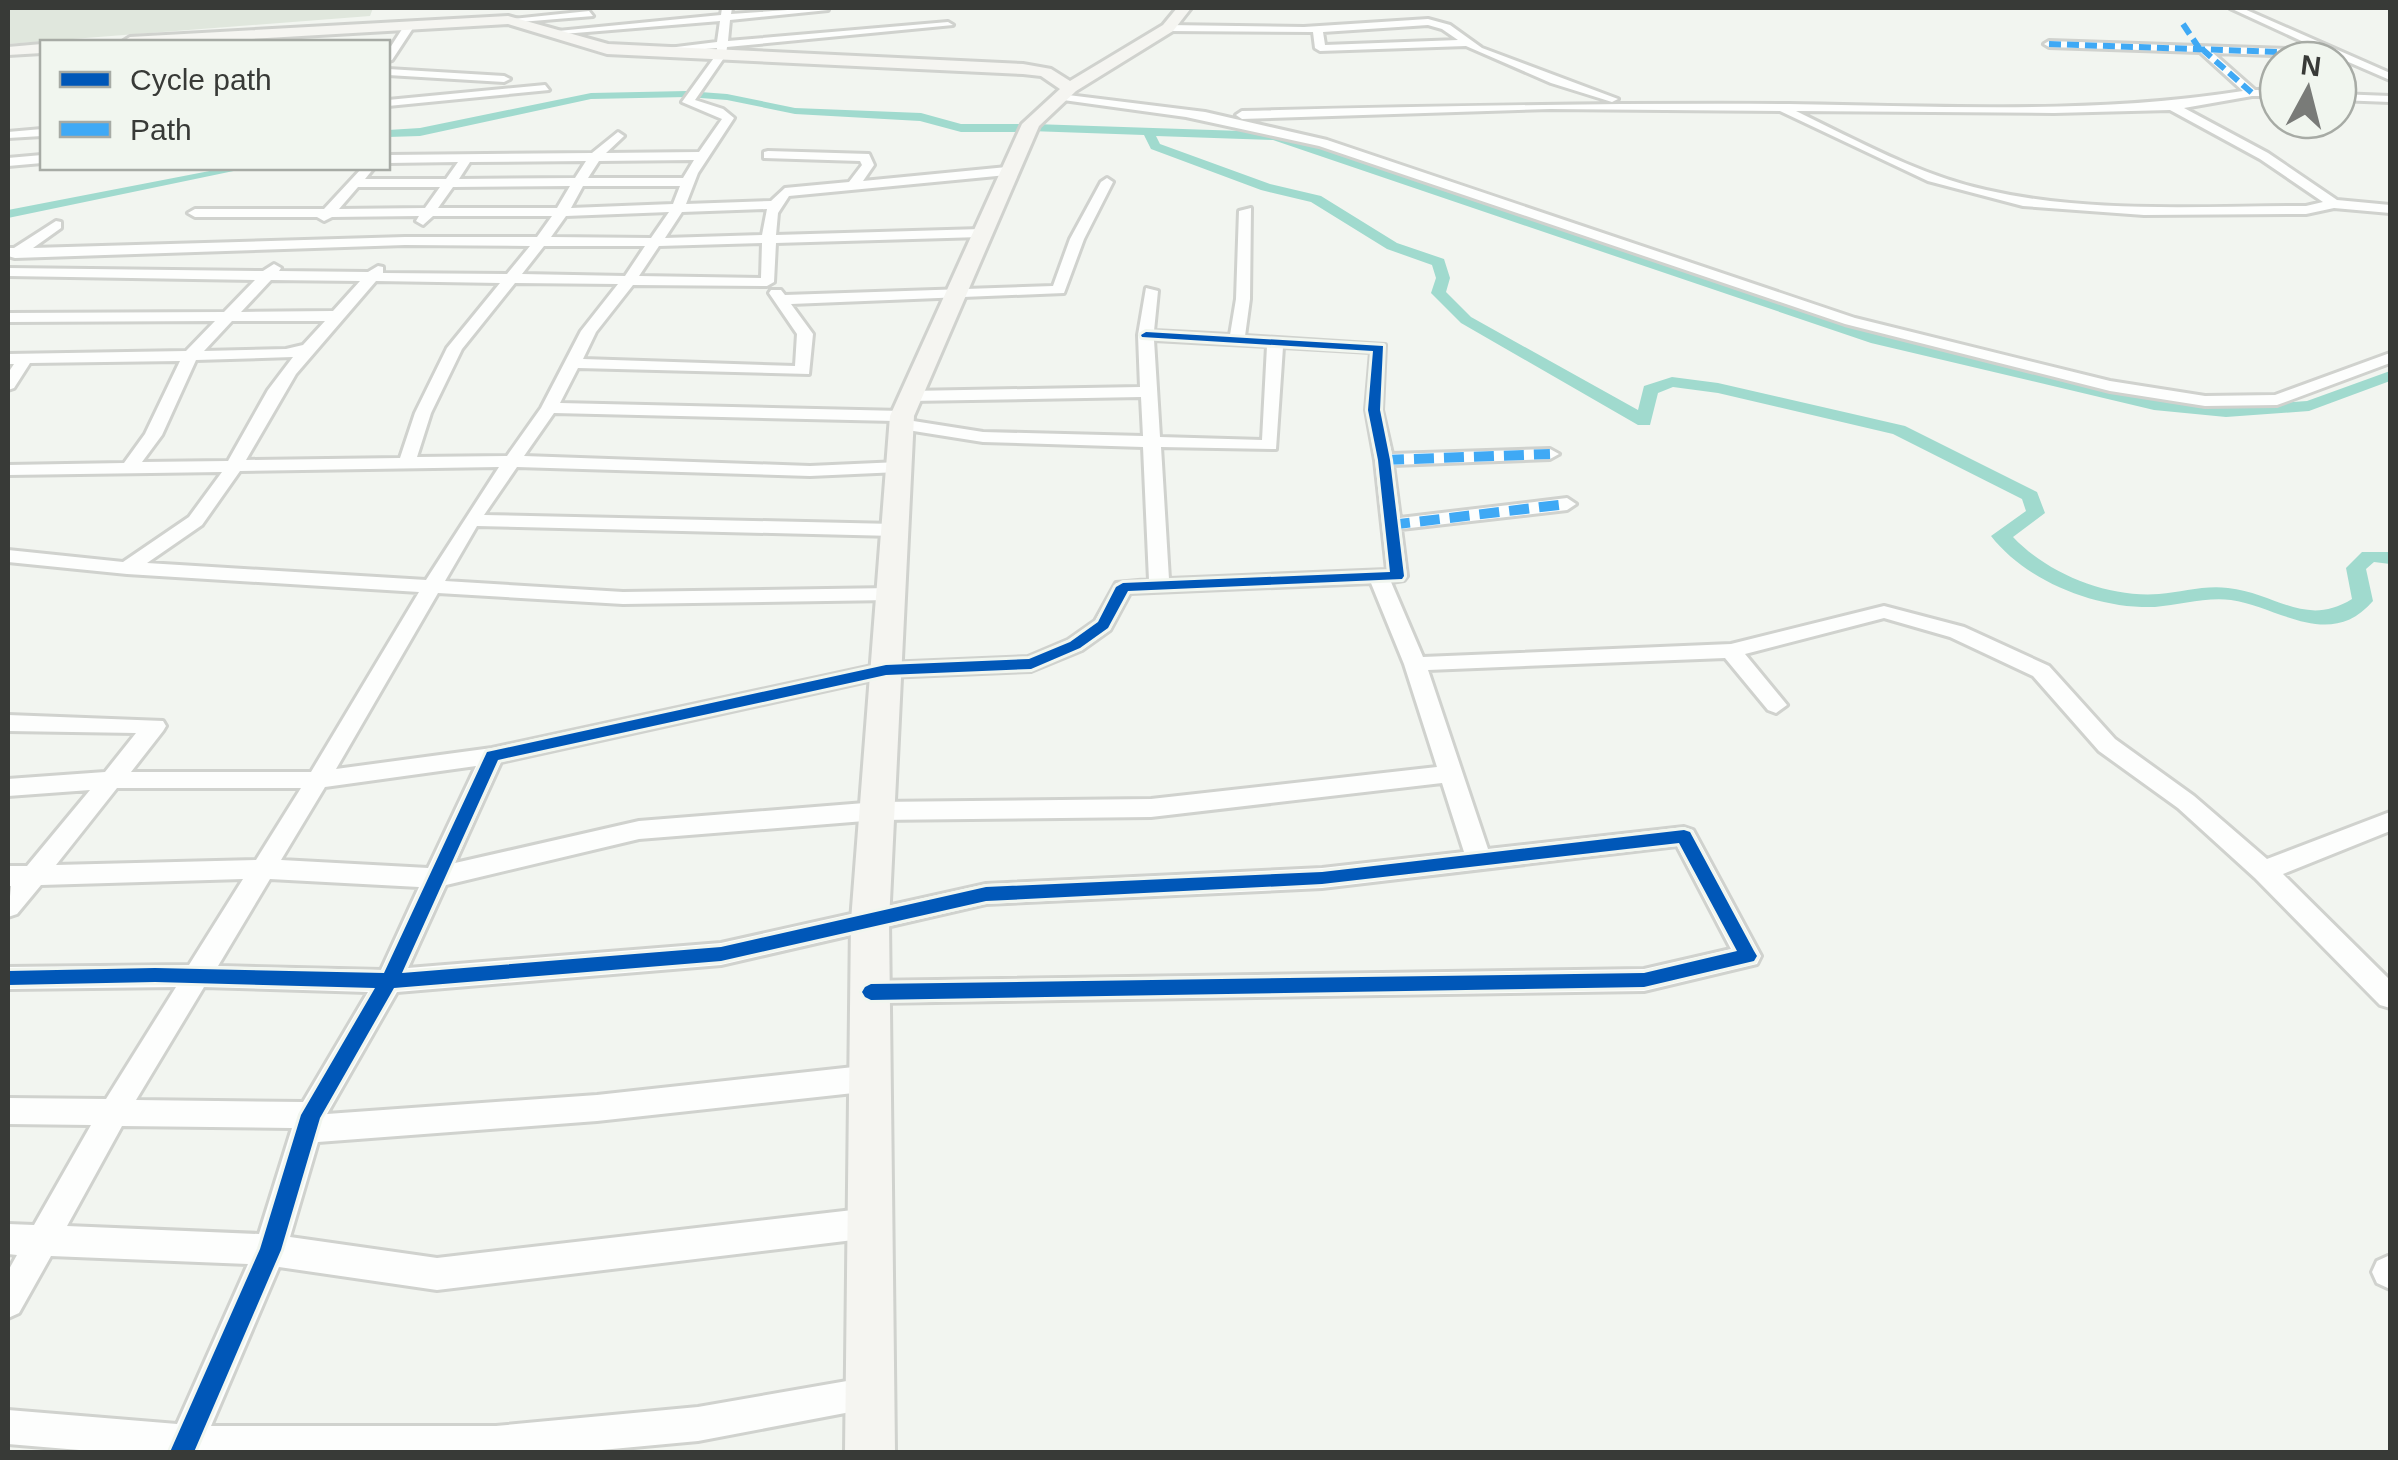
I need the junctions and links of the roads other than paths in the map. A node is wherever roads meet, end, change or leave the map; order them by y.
1 (1429, 8) edge
2 (2235, 8) edge
3 (822, 10) dead end
4 (598, 13) dead end
5 (727, 13) edge
6 (501, 16) edge
7 (1176, 18) edge
8 (1428, 22) junction
9 (2183, 24) dead end
10 (410, 25) junction
11 (948, 26) dead end
12 (1318, 28) junction
13 (563, 31) junction
14 (303, 37) edge
15 (199, 40) edge
16 (2307, 40) edge
17 (1468, 44) junction
18 (2049, 44) dead end
19 (40, 49) edge
20 (2201, 49) junction
21 (723, 50) junction
22 (8, 51) edge
23 (2258, 51) edge
24 (390, 55) edge
25 (2358, 62) edge
26 (390, 72) edge
27 (2390, 76) edge
28 (1065, 92) junction
29 (2252, 92) junction
30 (2258, 92) edge
31 (2358, 97) edge
32 (2390, 98) edge
33 (390, 103) edge
34 (1630, 106) junction
35 (2172, 106) junction
36 (1781, 108) junction
37 (1192, 117) junction
38 (40, 134) edge
39 (8, 135) edge
40 (618, 136) dead end
41 (768, 154) dead end
42 (703, 156) junction
43 (594, 158) junction
44 (390, 159) edge
45 (466, 159) junction
46 (40, 160) edge
47 (24, 161) junction
48 (8, 162) edge
49 (366, 170) edge
50 (1007, 171) junction
51 (8, 176) edge
52 (451, 182) junction
53 (688, 182) junction
54 (1107, 182) dead end
55 (352, 183) junction
56 (581, 183) junction
57 (852, 187) junction
58 (2334, 204) junction
59 (772, 205) junction
60 (677, 210) junction
61 (2390, 210) edge
62 (1246, 211) dead end
63 (331, 212) junction
64 (431, 212) junction
65 (563, 212) junction
66 (195, 213) dead end
67 (56, 225) dead end
68 (981, 233) junction
69 (768, 239) junction
70 (405, 241) junction
71 (539, 242) junction
72 (656, 242) junction
73 (294, 244) junction
74 (11, 255) edge
75 (8, 272) edge
76 (269, 274) junction
77 (375, 274) junction
78 (508, 278) junction
79 (630, 279) junction
80 (768, 282) junction
81 (1151, 291) dead end
82 (956, 292) junction
83 (781, 300) junction
84 (235, 314) junction
85 (336, 316) junction
86 (8, 318) edge
87 (1146, 335) junction
88 (1237, 338) junction
89 (1275, 340) junction
90 (309, 348) junction
91 (190, 356) junction
92 (2390, 358) edge
93 (16, 360) edge
94 (571, 363) junction
95 (8, 385) edge
96 (1148, 392) junction
97 (549, 408) junction
98 (904, 412) junction
99 (1154, 442) junction
100 (1550, 454) dead end
101 (1384, 460) junction
102 (512, 461) junction
103 (406, 462) junction
104 (235, 464) junction
105 (130, 467) junction
106 (899, 467) junction
107 (8, 470) edge
108 (1567, 504) dead end
109 (471, 520) junction
110 (1390, 525) junction
111 (894, 530) junction
112 (8, 556) edge
113 (127, 568) junction
114 (1378, 576) junction
115 (1159, 584) junction
116 (432, 586) junction
117 (891, 594) junction
118 (1731, 652) junction
119 (1415, 664) junction
120 (886, 670) junction
121 (1776, 706) dead end
122 (8, 724) edge
123 (492, 756) junction
124 (1449, 774) junction
125 (109, 780) junction
126 (318, 780) junction
127 (8, 788) edge
128 (877, 811) junction
129 (2390, 821) edge
130 (1478, 857) junction
131 (262, 870) junction
132 (2264, 871) junction
133 (19, 876) edge
134 (434, 878) junction
135 (8, 907) edge
136 (870, 921) junction
137 (196, 976) junction
138 (8, 978) edge
139 (389, 981) junction
140 (871, 992) junction
141 (2390, 997) edge
142 (872, 1078) junction
143 (8, 1111) edge
144 (113, 1114) junction
145 (309, 1122) junction
146 (870, 1223) junction
147 (8, 1239) edge
148 (42, 1239) junction
149 (270, 1250) junction
150 (8, 1302) edge
151 (870, 1394) junction
152 (8, 1427) edge
153 (184, 1447) edge
154 (870, 1452) edge

1 - 8 street
2 - 16 street
3 - 5 street
4 - 6 street
5 - 13 street
5 - 21 street
6 - 10 street
6 - 13 street
7 - 12 street
7 - 28 street
8 - 12 street
8 - 17 street
9 - 20 street
10 - 14 street
10 - 24 street
11 - 21 street
12 - 17 street
13 - 21 street
14 - 15 street
17 - 34 street
18 - 20 street
19 - 22 street
20 - 23 street
20 - 29 street
21 - 28 street
21 - 42 street
25 - 27 street
26 - 33 street
28 - 37 street
28 - 50 street
29 - 30 street
29 - 35 street
31 - 32 street
34 - 36 street
34 - 37 street
35 - 36 street
35 - 58 street
36 - 58 street
37 - 92 street
38 - 39 street
40 - 43 street
41 - 57 street
42 - 43 street
42 - 53 street
43 - 45 street
43 - 56 street
44 - 45 street
45 - 52 street
46 - 47 street
47 - 48 street
47 - 51 street
49 - 55 street
50 - 57 street
50 - 68 street
52 - 55 street
52 - 56 street
52 - 64 street
53 - 56 street
53 - 60 street
54 - 82 street
55 - 63 street
56 - 65 street
57 - 59 street
58 - 61 street
59 - 60 street
59 - 69 street
60 - 65 street
60 - 72 street
62 - 88 street
63 - 64 street
63 - 66 street
63 - 73 street
64 - 65 street
64 - 70 street
65 - 71 street
67 - 74 street
68 - 69 street
68 - 82 street
69 - 72 street
69 - 80 street
70 - 71 street
70 - 73 street
70 - 77 street
71 - 72 street
71 - 78 street
72 - 79 street
73 - 74 street
73 - 76 street
75 - 76 street
76 - 77 street
76 - 84 street
77 - 78 street
77 - 85 street
78 - 79 street
78 - 103 street
79 - 80 street
79 - 94 street
80 - 83 street
81 - 87 street
82 - 83 street
82 - 98 street
83 - 94 street
84 - 85 street
84 - 86 street
84 - 91 street
85 - 90 street
87 - 88 street
87 - 96 street
88 - 89 street
89 - 99 street
89 - 101 street
90 - 91 street
90 - 104 street
91 - 93 street
91 - 105 street
93 - 95 street
94 - 97 street
96 - 98 street
96 - 99 street
97 - 98 street
97 - 102 street
98 - 99 street
98 - 106 street
99 - 115 street
100 - 101 street
101 - 110 street
102 - 103 street
102 - 106 street
102 - 109 street
103 - 104 street
104 - 105 street
104 - 113 street
105 - 107 street
106 - 111 street
108 - 110 street
109 - 111 street
109 - 116 street
110 - 114 street
111 - 117 street
112 - 113 street
113 - 116 street
114 - 115 street
114 - 119 street
115 - 120 street
116 - 117 street
116 - 126 street
117 - 120 street
118 - 119 street
118 - 121 street
118 - 132 street
119 - 124 street
120 - 123 street
120 - 128 street
122 - 125 street
123 - 126 street
123 - 134 street
124 - 128 street
124 - 130 street
125 - 126 street
125 - 127 street
125 - 133 street
126 - 131 street
128 - 134 street
128 - 136 street
129 - 132 street
130 - 136 street
130 - 140 street
131 - 133 street
131 - 134 street
131 - 137 street
132 - 141 street
133 - 135 street
134 - 139 street
136 - 139 street
136 - 140 street
137 - 138 street
137 - 139 street
137 - 144 street
139 - 145 street
140 - 142 street
142 - 145 street
142 - 146 street
143 - 144 street
144 - 145 street
144 - 148 street
145 - 149 street
146 - 149 street
146 - 151 street
147 - 148 street
148 - 149 street
148 - 150 street
149 - 153 street
151 - 153 street
151 - 154 street
152 - 153 street

